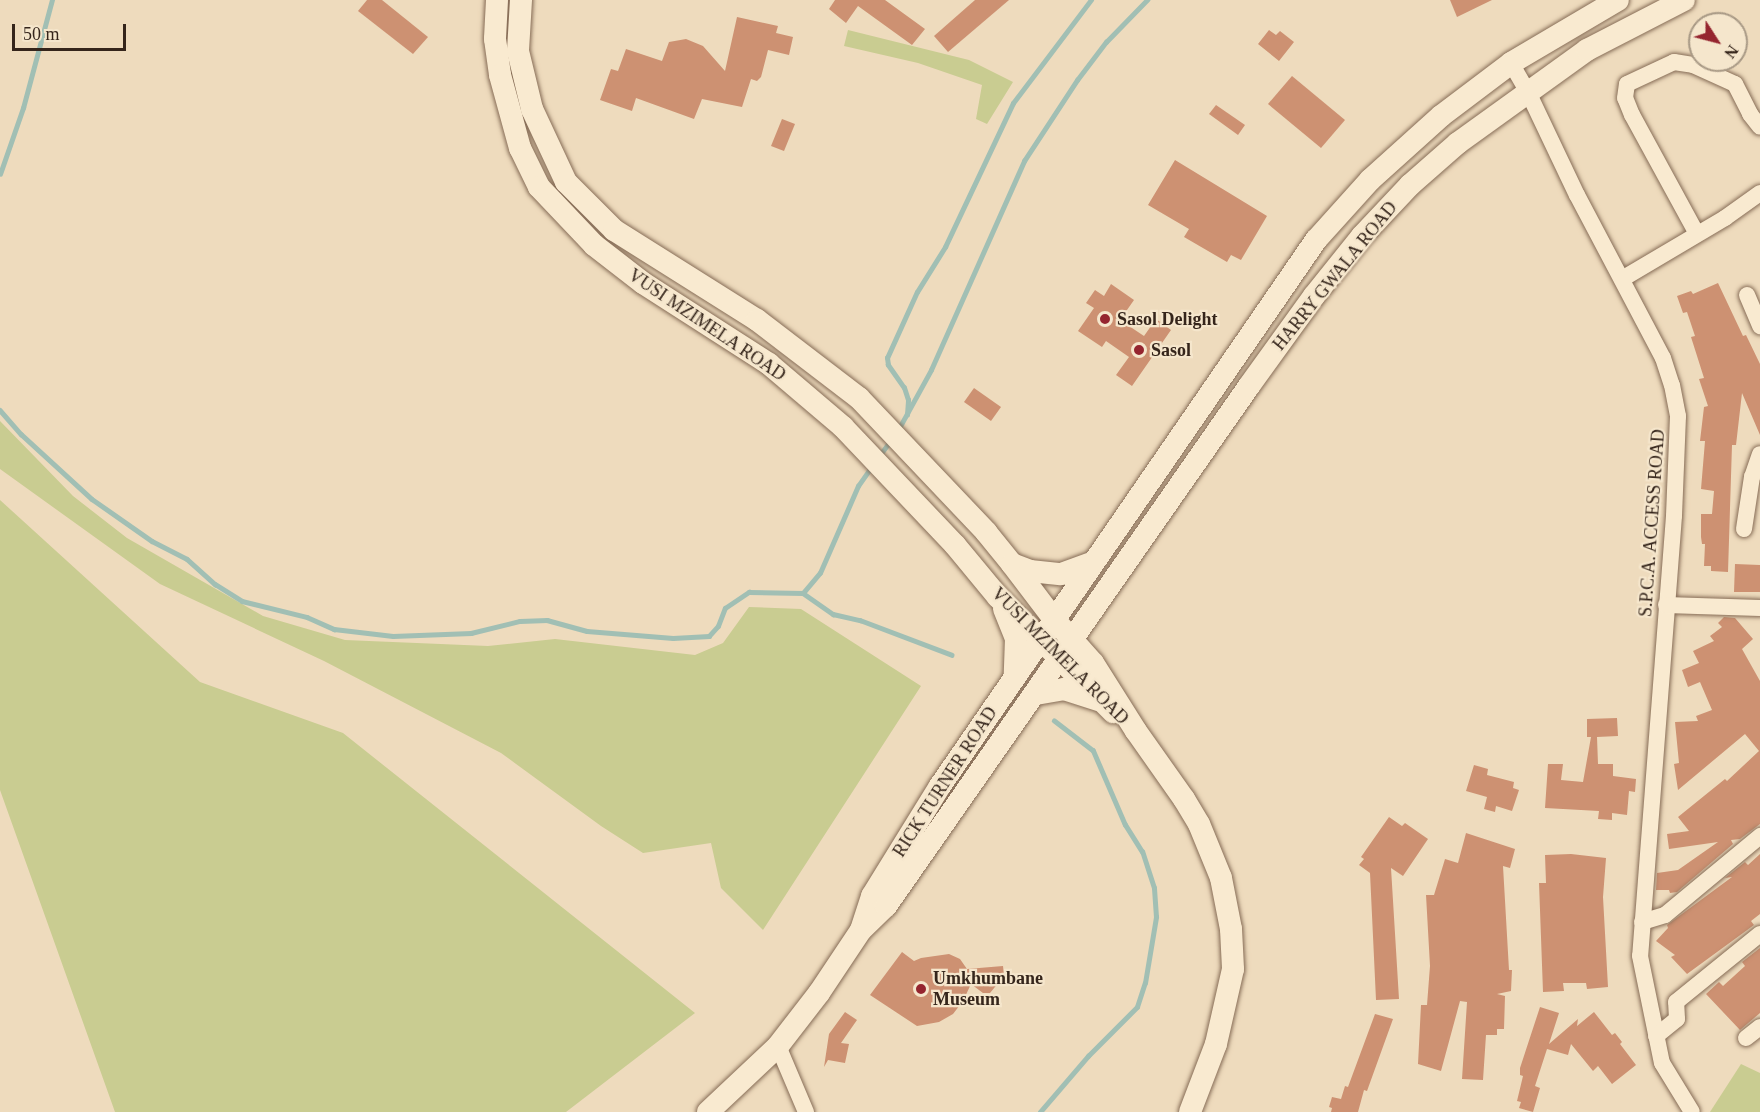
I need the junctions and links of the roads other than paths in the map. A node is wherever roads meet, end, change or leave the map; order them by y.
1 (497, 0) edge
2 (521, 0) edge
3 (1618, 0) edge
4 (1684, 0) edge
5 (1510, 63) junction
6 (1528, 92) junction
7 (1760, 127) edge
8 (1760, 193) edge
9 (1697, 234) junction
10 (1622, 279) junction
11 (1747, 295) dead end
12 (1760, 326) edge
13 (1760, 454) edge
14 (1744, 529) dead end
15 (1094, 562) junction
16 (1012, 564) junction
17 (998, 597) junction
18 (1666, 605) junction
19 (1760, 608) edge
20 (1053, 618) junction
21 (1040, 639) junction
22 (1066, 649) junction
23 (1015, 674) junction
24 (1036, 694) junction
25 (1102, 702) junction
26 (1136, 731) junction
27 (1760, 836) edge
28 (1642, 922) junction
29 (861, 930) junction
30 (1760, 934) edge
31 (1760, 1027) edge
32 (1656, 1036) junction
33 (1746, 1038) dead end
34 (778, 1046) junction
35 (708, 1112) edge
36 (806, 1112) edge
37 (1190, 1112) edge
38 (1692, 1112) edge

1 - 17 main road, VUSI MZIMELA ROAD
2 - 16 main road, VUSI MZIMELA ROAD
3 - 5 main road, HARRY GWALA ROAD
4 - 6 main road, HARRY GWALA ROAD
5 - 6 street, S.P.C.A. ACCESS ROAD
5 - 15 main road, HARRY GWALA ROAD
6 - 10 street, S.P.C.A. ACCESS ROAD
6 - 22 main road, HARRY GWALA ROAD
7 - 9 street
8 - 9 street
9 - 10 street
10 - 18 street, S.P.C.A. ACCESS ROAD
11 - 12 street
13 - 14 street
15 - 16 main road
15 - 20 main road, HARRY GWALA ROAD
16 - 20 main road, VUSI MZIMELA ROAD
17 - 21 main road, VUSI MZIMELA ROAD
17 - 23 main road
18 - 19 street
18 - 28 street, S.P.C.A. ACCESS ROAD
20 - 21 main road, HARRY GWALA ROAD
20 - 22 main road, VUSI MZIMELA ROAD
21 - 22 main road, VUSI MZIMELA ROAD
21 - 23 main road, RICK TURNER ROAD
22 - 24 main road, RICK TURNER ROAD
22 - 25 main road, VUSI MZIMELA ROAD
22 - 26 main road, VUSI MZIMELA ROAD
23 - 29 main road, RICK TURNER ROAD
24 - 25 main road
24 - 29 main road, RICK TURNER ROAD
25 - 26 main road, VUSI MZIMELA ROAD
26 - 37 main road, VUSI MZIMELA ROAD
27 - 28 street
28 - 32 street, S.P.C.A. ACCESS ROAD
29 - 34 main road, RICK TURNER ROAD
30 - 32 street
31 - 33 street
32 - 38 street, S.P.C.A. ACCESS ROAD
34 - 35 main road, RICK TURNER ROAD
34 - 36 street

